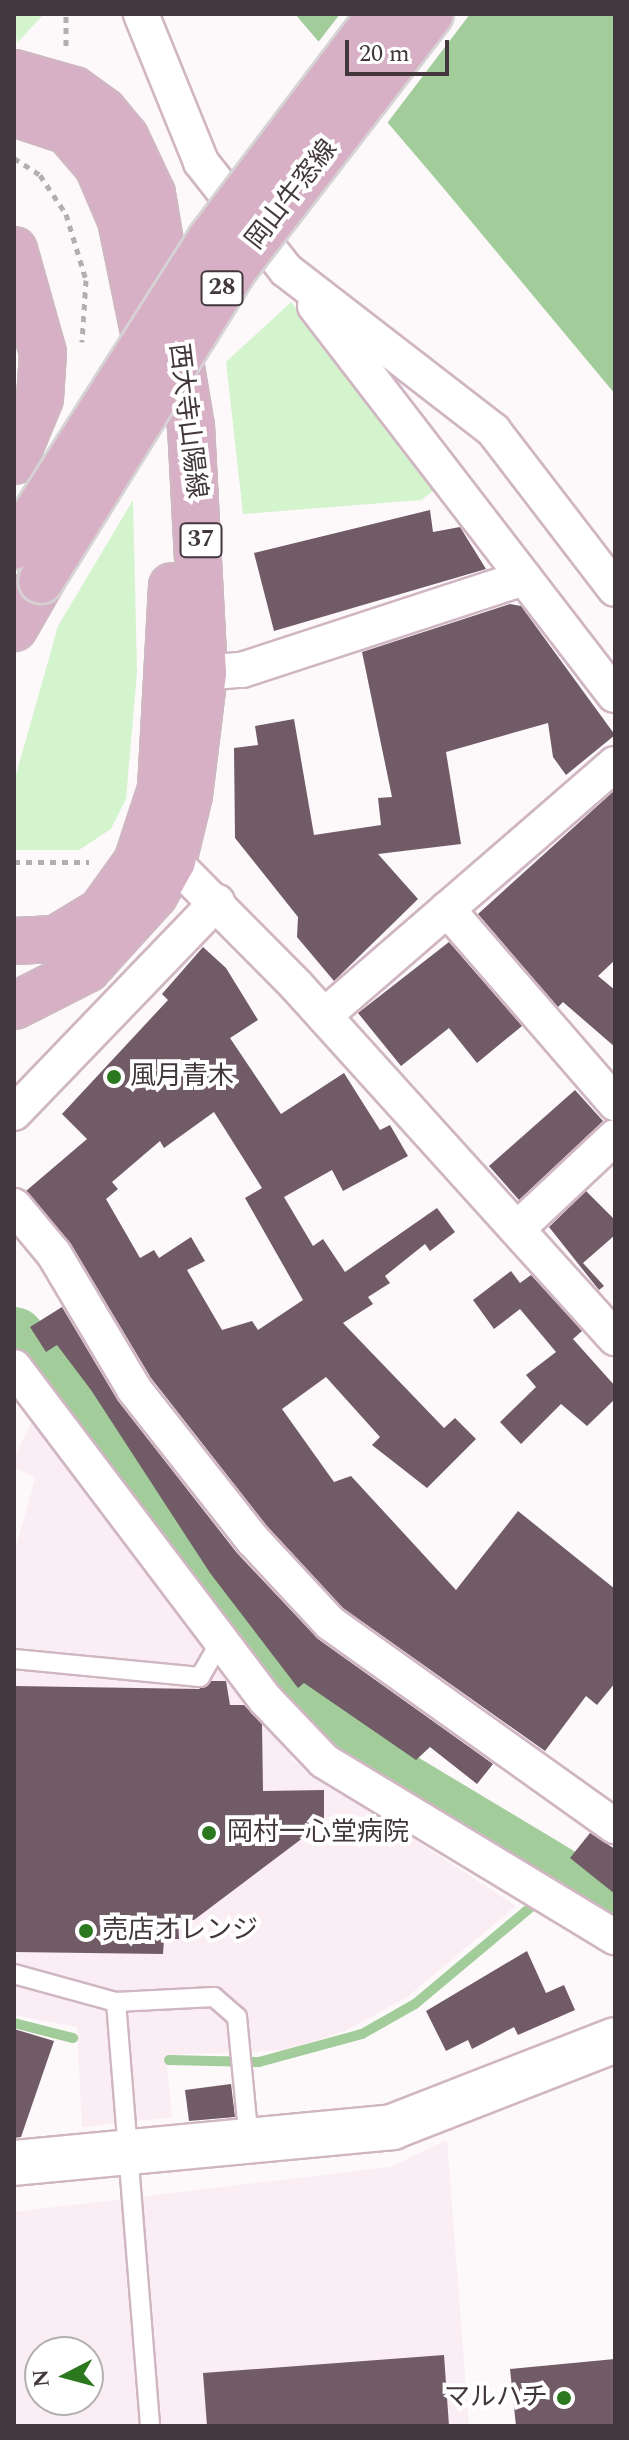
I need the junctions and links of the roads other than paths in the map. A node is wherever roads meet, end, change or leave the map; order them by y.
1 (141, 14) edge
2 (380, 14) edge
3 (431, 14) edge
4 (14, 73) edge
5 (14, 113) edge
6 (14, 250) edge
7 (286, 270) junction
8 (14, 461) edge
9 (14, 547) edge
10 (524, 578) junction
11 (615, 589) edge
12 (14, 628) edge
13 (204, 673) junction
14 (615, 695) edge
15 (615, 764) edge
16 (173, 861) junction
17 (217, 902) junction
18 (447, 909) junction
19 (14, 941) edge
20 (14, 1006) edge
21 (324, 1016) junction
22 (615, 1103) edge
23 (14, 1113) edge
24 (615, 1137) edge
25 (14, 1206) edge
26 (517, 1229) junction
27 (615, 1338) edge
28 (14, 1367) edge
29 (229, 1645) junction
30 (14, 1659) edge
31 (614, 1823) edge
32 (615, 1937) edge
33 (14, 1974) edge
34 (116, 2002) junction
35 (615, 2040) edge
36 (249, 2143) junction
37 (128, 2153) junction
38 (14, 2163) edge
39 (150, 2426) edge

1 - 7 street
2 - 9 main road, 岡山牛窓線 / 28, bridge
3 - 12 main road, 岡山牛窓線 / 28, bridge
4 - 13 main road, 西大寺山陽線 / 37
5 - 19 main road, 西大寺山陽線 / 37
6 - 8 main road
7 - 10 street
7 - 11 street
10 - 13 street
10 - 14 street
13 - 16 main road, 西大寺山陽線 / 37
15 - 18 street
16 - 17 street
16 - 20 main road, 西大寺山陽線 / 37
17 - 21 street
17 - 23 street
18 - 21 street
18 - 22 street
21 - 26 street
24 - 26 street
25 - 31 street
26 - 27 street
28 - 29 street
29 - 30 lane
29 - 32 street
33 - 34 lane
34 - 36 lane
34 - 37 lane
35 - 36 street
36 - 37 street
37 - 38 street
37 - 39 lane

